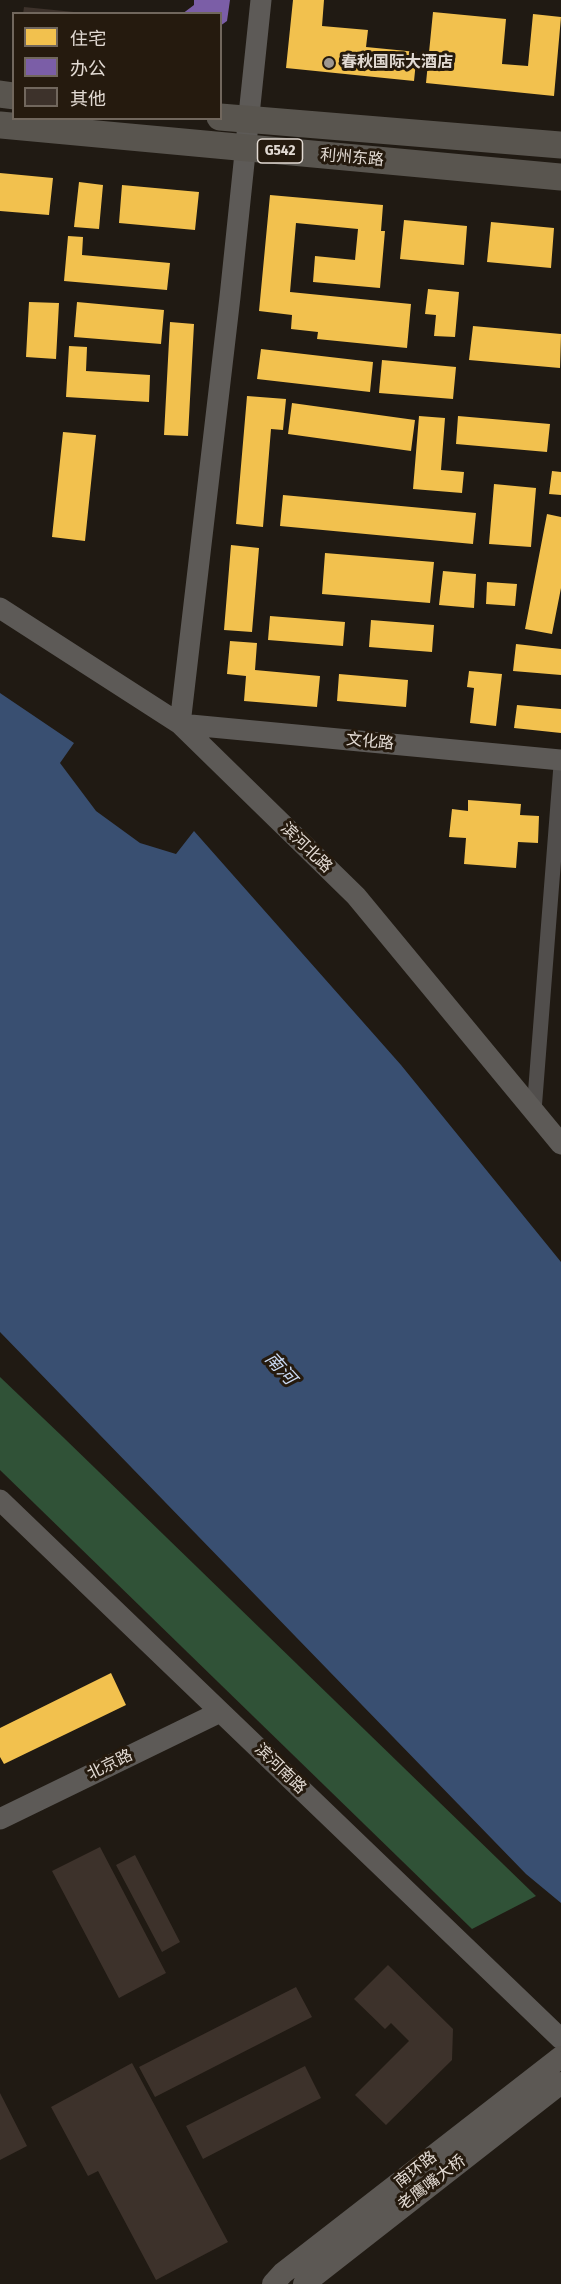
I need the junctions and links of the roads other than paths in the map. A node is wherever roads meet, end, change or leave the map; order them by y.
1 (261, 0) edge
2 (222, 117) edge
3 (249, 120) junction
4 (0, 125) edge
5 (561, 145) edge
6 (245, 148) junction
7 (561, 177) edge
8 (0, 608) edge
9 (180, 724) junction
10 (561, 760) edge
11 (561, 765) edge
12 (534, 1110) junction
13 (561, 1144) edge
14 (0, 1500) edge
15 (220, 1712) junction
16 (0, 1819) edge
17 (561, 2039) edge
18 (561, 2057) edge
19 (561, 2083) edge
20 (273, 2284) edge
21 (303, 2284) edge

1 - 3 street
2 - 3 highway, 利州东路 / G542
3 - 5 highway, 利州东路 / G542
3 - 6 street
4 - 6 highway, 利州东路 / G542
6 - 7 highway, 利州东路 / G542
6 - 9 street
8 - 9 street, 滨河北路
9 - 10 street, 文化路
9 - 12 street, 滨河北路
11 - 12 street
12 - 13 street, 滨河北路
14 - 15 street, 滨河南路
15 - 16 street, 北京路
15 - 17 street, 滨河南路
18 - 20 main road, 南环路
19 - 21 main road, 老鹰嘴大桥

